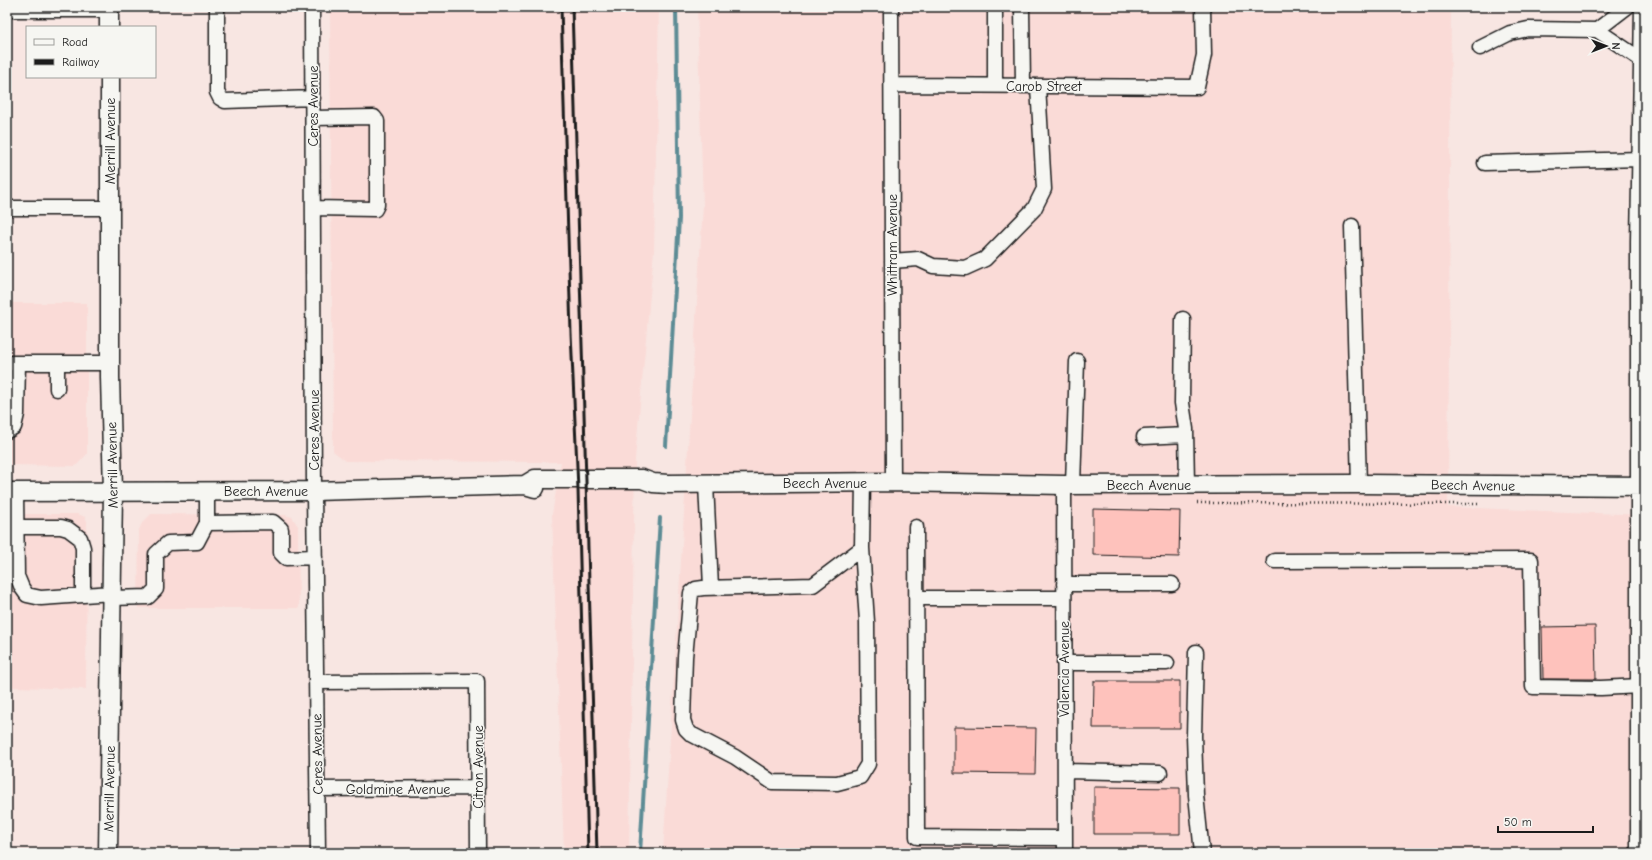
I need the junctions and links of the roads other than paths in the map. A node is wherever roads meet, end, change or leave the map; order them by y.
1 (216, 7) edge
2 (312, 7) edge
3 (891, 7) edge
4 (995, 7) edge
5 (1022, 7) edge
6 (1203, 7) edge
7 (1627, 7) edge
8 (1644, 7) edge
9 (7, 10) edge
10 (109, 14) edge
11 (1597, 30) junction
12 (1480, 48) dead end
13 (1643, 61) junction
14 (110, 78) edge
15 (892, 85) junction
16 (995, 85) junction
17 (1022, 86) junction
18 (1038, 86) junction
19 (313, 98) junction
20 (313, 118) junction
21 (1485, 163) dead end
22 (1643, 168) edge
23 (7, 208) edge
24 (110, 208) junction
25 (313, 208) junction
26 (1352, 226) dead end
27 (892, 261) junction
28 (1183, 319) dead end
29 (1077, 361) dead end
30 (12, 363) edge
31 (57, 363) junction
32 (110, 364) junction
33 (57, 389) dead end
34 (1643, 418) edge
35 (7, 431) edge
36 (1186, 435) junction
37 (1144, 437) dead end
38 (862, 482) junction
39 (893, 482) junction
40 (706, 484) junction
41 (1359, 484) junction
42 (1068, 485) junction
43 (1187, 485) junction
44 (1642, 486) edge
45 (113, 491) junction
46 (207, 491) junction
47 (11, 492) edge
48 (314, 492) junction
49 (207, 523) junction
50 (16, 527) junction
51 (916, 527) dead end
52 (862, 548) junction
53 (315, 557) junction
54 (1274, 561) dead end
55 (1064, 584) junction
56 (1172, 584) dead end
57 (711, 587) junction
58 (83, 595) junction
59 (112, 595) junction
60 (916, 598) junction
61 (1064, 598) junction
62 (1642, 650) edge
63 (1196, 652) dead end
64 (1064, 663) junction
65 (1166, 663) dead end
66 (316, 682) junction
67 (1640, 686) junction
68 (1642, 748) edge
69 (1065, 771) junction
70 (1160, 773) dead end
71 (478, 788) junction
72 (317, 789) junction
73 (1065, 838) junction
74 (108, 853) edge
75 (318, 853) edge
76 (478, 853) edge
77 (1065, 853) edge
78 (1202, 853) edge
79 (1640, 853) edge

1 - 19 street
2 - 19 street, Ceres Avenue
3 - 15 street, Whittram Avenue
4 - 16 street
5 - 17 street
6 - 18 street, Carob Street
7 - 11 street
8 - 13 main road
9 - 10 street
11 - 12 street
11 - 13 street
13 - 22 main road
14 - 24 main road, Merrill Avenue
15 - 16 street, Carob Street
15 - 27 street, Whittram Avenue
16 - 17 street, Carob Street
17 - 18 street, Carob Street
18 - 27 street
19 - 20 street, Ceres Avenue
20 - 25 street, Ceres Avenue
20 - 25 street
21 - 22 street
22 - 34 main road
23 - 24 street
24 - 32 main road, Merrill Avenue
25 - 48 street, Ceres Avenue
26 - 41 street
27 - 39 street, Whittram Avenue
28 - 36 street
29 - 42 street, Valencia Avenue
30 - 31 street
30 - 35 street
31 - 32 street
31 - 33 street
32 - 45 main road, Merrill Avenue
34 - 44 main road
36 - 37 street
36 - 43 street
38 - 39 main road, Beech Avenue
38 - 40 main road, Beech Avenue
38 - 52 street
39 - 42 main road, Beech Avenue
40 - 48 main road, Beech Avenue
40 - 57 street
41 - 43 main road, Beech Avenue
41 - 44 main road, Beech Avenue
42 - 43 main road, Beech Avenue
42 - 55 street, Valencia Avenue
44 - 62 main road
45 - 46 main road, Beech Avenue
45 - 47 main road, Beech Avenue
45 - 59 main road, Merrill Avenue
46 - 48 main road, Beech Avenue
46 - 49 street
47 - 50 street
48 - 53 street, Ceres Avenue
49 - 53 street
49 - 59 street
50 - 58 street
50 - 58 street
51 - 60 street
52 - 57 street
52 - 57 street
53 - 66 street, Ceres Avenue
54 - 67 street
55 - 56 street
55 - 61 street, Valencia Avenue
58 - 59 street
59 - 74 main road, Merrill Avenue
60 - 61 street
60 - 73 street
61 - 64 street, Valencia Avenue
62 - 67 main road
63 - 78 street
64 - 65 street
64 - 69 street, Valencia Avenue
66 - 71 street, Citron Avenue
66 - 72 street, Ceres Avenue
67 - 68 main road
68 - 79 main road
69 - 70 street
69 - 73 street, Valencia Avenue
71 - 72 street, Goldmine Avenue
71 - 76 street, Citron Avenue
72 - 75 street, Ceres Avenue
73 - 77 street, Valencia Avenue

